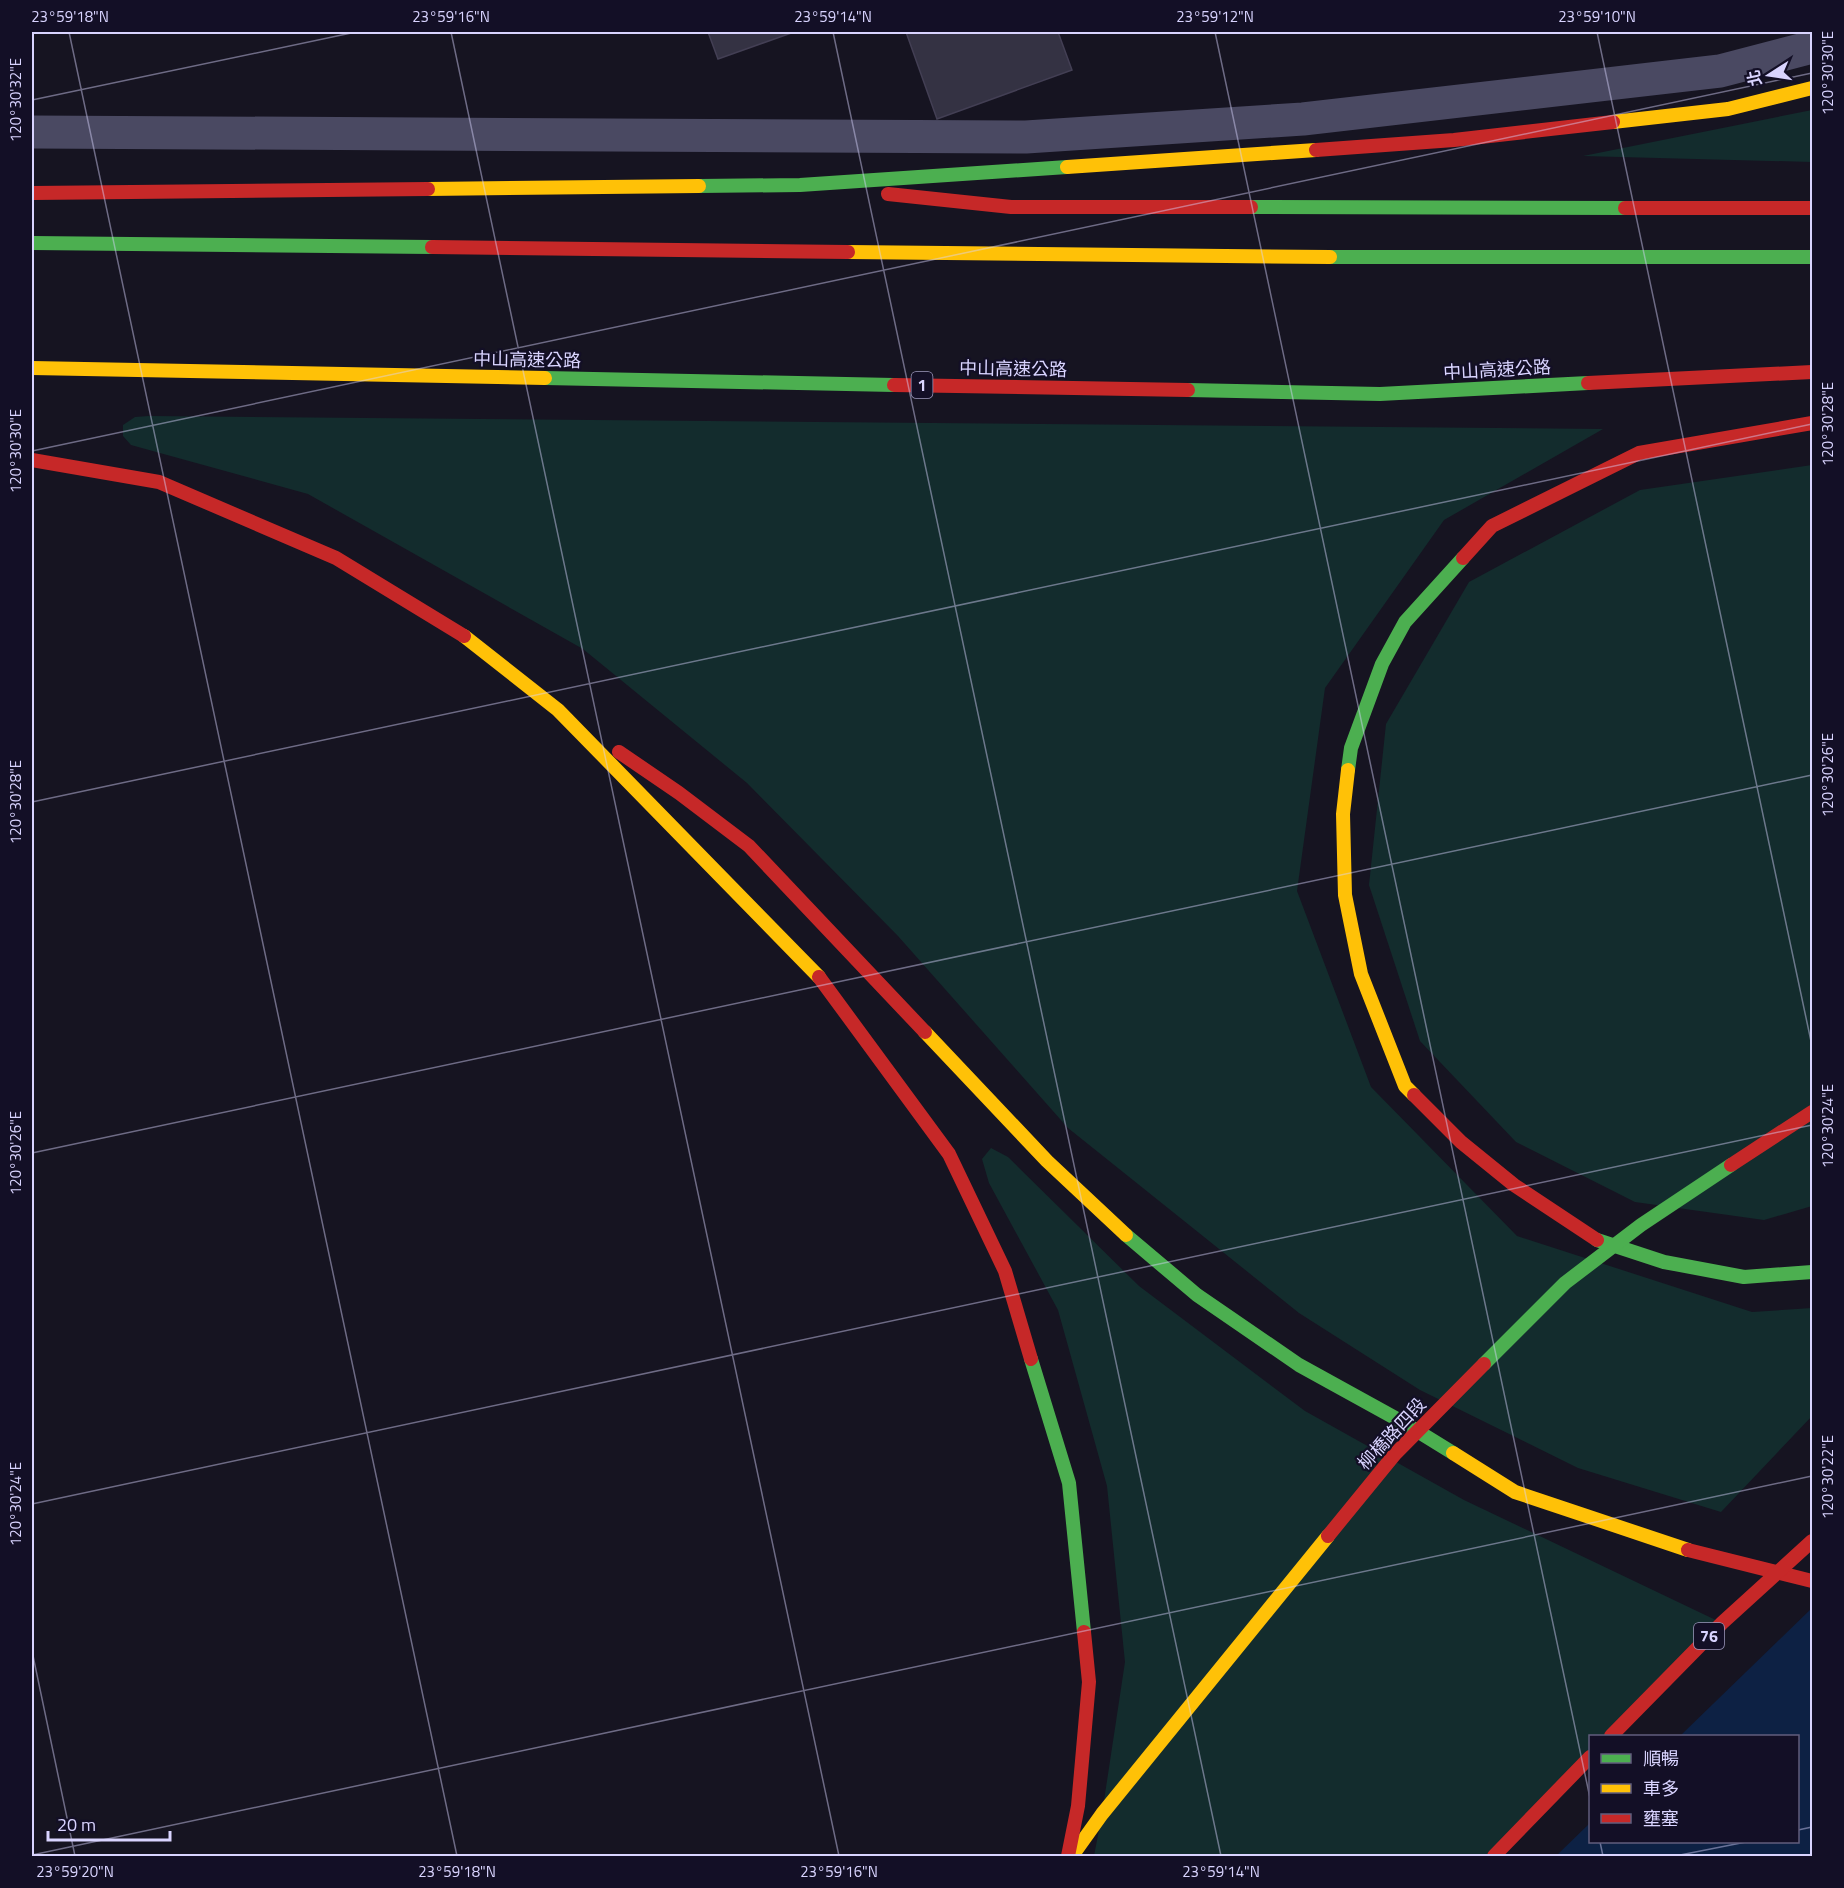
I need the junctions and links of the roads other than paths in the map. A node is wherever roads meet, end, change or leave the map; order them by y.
1 (1812, 47) edge
2 (1812, 88) edge
3 (32, 132) edge
4 (800, 184) junction
5 (32, 193) edge
6 (1812, 207) edge
7 (32, 243) edge
8 (1812, 257) edge
9 (32, 368) edge
10 (1812, 372) edge
11 (1812, 423) edge
12 (32, 460) edge
13 (558, 710) junction
14 (1812, 1112) edge
15 (1812, 1272) edge
16 (1812, 1541) edge
17 (1812, 1581) edge
18 (1613, 1735) edge
19 (1589, 1758) edge
20 (1070, 1857) edge
21 (1494, 1857) edge

1 - 3 street
2 - 4 main road
4 - 5 main road
4 - 6 main road
7 - 8 main road
9 - 10 main road, 中山高速公路 / 1
11 - 15 main road
12 - 13 main road
13 - 17 main road
13 - 20 main road
14 - 20 main road, 柳橋路四段
16 - 18 main road, 76
19 - 21 main road

